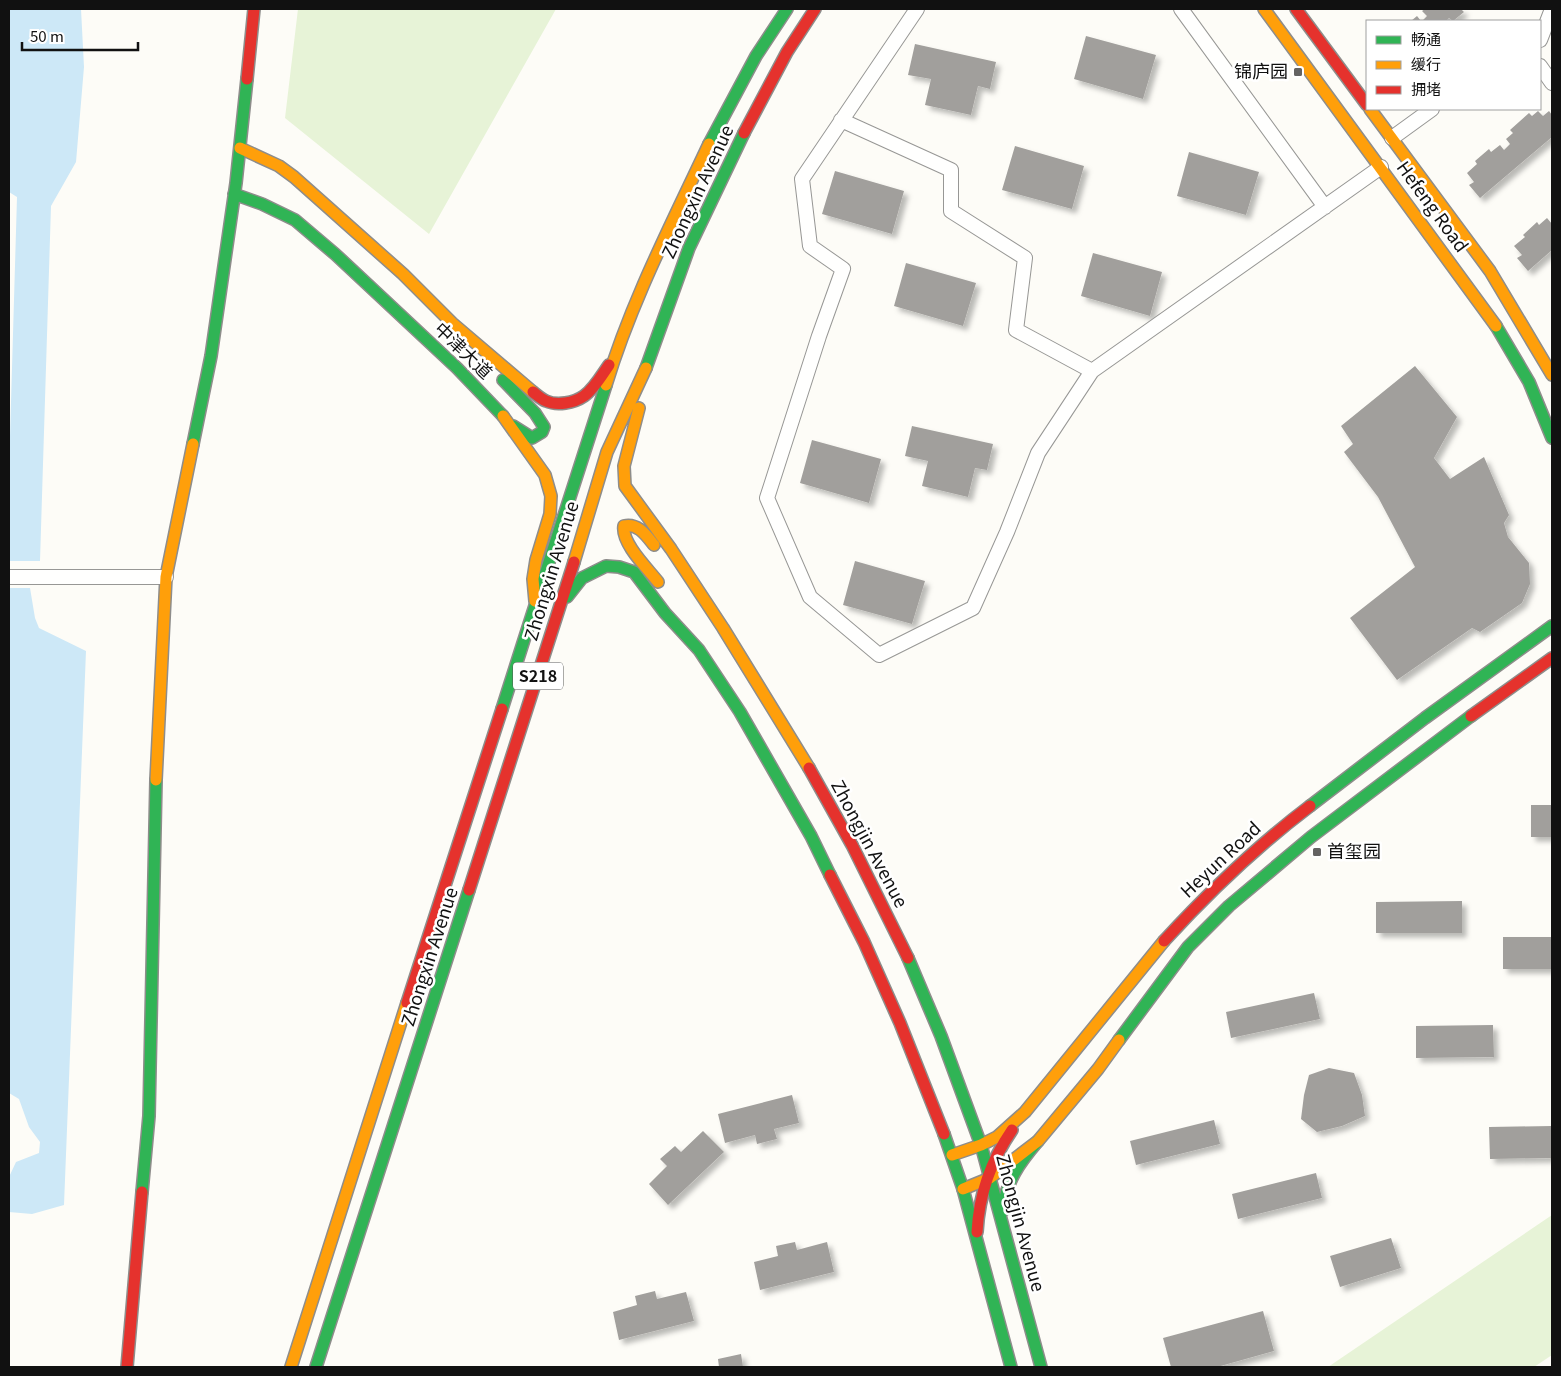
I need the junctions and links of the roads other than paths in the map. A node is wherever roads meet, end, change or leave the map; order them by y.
1 (254, 9) edge
2 (787, 9) edge
3 (815, 9) edge
4 (917, 9) edge
5 (1181, 9) edge
6 (1264, 9) edge
7 (1296, 9) edge
8 (1552, 9) edge
9 (1541, 37) edge
10 (1541, 67) edge
11 (1552, 82) edge
12 (1366, 103) edge
13 (1371, 110) edge
14 (1431, 110) edge
15 (841, 120) junction
16 (1392, 138) junction
17 (240, 148) junction
18 (1381, 167) junction
19 (234, 194) junction
20 (1324, 207) junction
21 (452, 323) junction
22 (614, 358) junction
23 (645, 371) junction
24 (1092, 371) junction
25 (1552, 375) edge
26 (508, 422) junction
27 (1552, 438) edge
28 (9, 577) edge
29 (166, 577) junction
30 (668, 594) dead end
31 (535, 604) junction
32 (675, 606) dead end
33 (559, 610) junction
34 (1552, 626) edge
35 (724, 628) junction
36 (699, 650) junction
37 (1552, 658) edge
38 (1025, 1112) junction
39 (1038, 1141) junction
40 (981, 1145) junction
41 (952, 1155) junction
42 (988, 1177) junction
43 (963, 1189) junction
44 (1004, 1226) junction
45 (977, 1241) junction
46 (127, 1367) edge
47 (291, 1367) edge
48 (316, 1367) edge
49 (1011, 1367) edge
50 (1041, 1367) edge

1 - 17 main road
2 - 22 main road, Zhongxin Avenue / S218
3 - 23 main road, Zhongxin Avenue / S218
4 - 15 street
5 - 20 street
6 - 18 main road, Hefeng Road
7 - 12 main road
8 - 9 street
10 - 11 street
13 - 16 main road, Hefeng Road
14 - 16 street
15 - 24 street
15 - 24 street
16 - 25 main road, Hefeng Road
17 - 19 main road
17 - 21 main road, 中津大道
18 - 20 street
18 - 27 main road, Hefeng Road
19 - 26 main road, 中津大道
19 - 29 main road
20 - 24 street
21 - 22 main road, 中津大道
21 - 26 main road
22 - 31 main road, Zhongxin Avenue / S218
23 - 33 main road, Zhongxin Avenue / S218
23 - 35 main road, Zhongjin Avenue
26 - 31 main road, 中津大道
28 - 29 street
29 - 46 main road
30 - 35 main road
31 - 47 main road, Zhongxin Avenue / S218
32 - 36 main road
33 - 36 main road
33 - 48 main road, Zhongxin Avenue / S218
34 - 38 main road, Heyun Road
35 - 40 main road, Zhongjin Avenue
36 - 41 main road
37 - 39 main road
38 - 40 main road, Heyun Road
38 - 42 main road
39 - 42 main road
39 - 44 main road
40 - 41 main road, Heyun Road
40 - 42 main road, Zhongjin Avenue
41 - 43 main road
42 - 43 main road
42 - 44 main road, Zhongjin Avenue
42 - 45 main road
43 - 45 main road
44 - 50 main road, Zhongjin Avenue
45 - 49 main road

